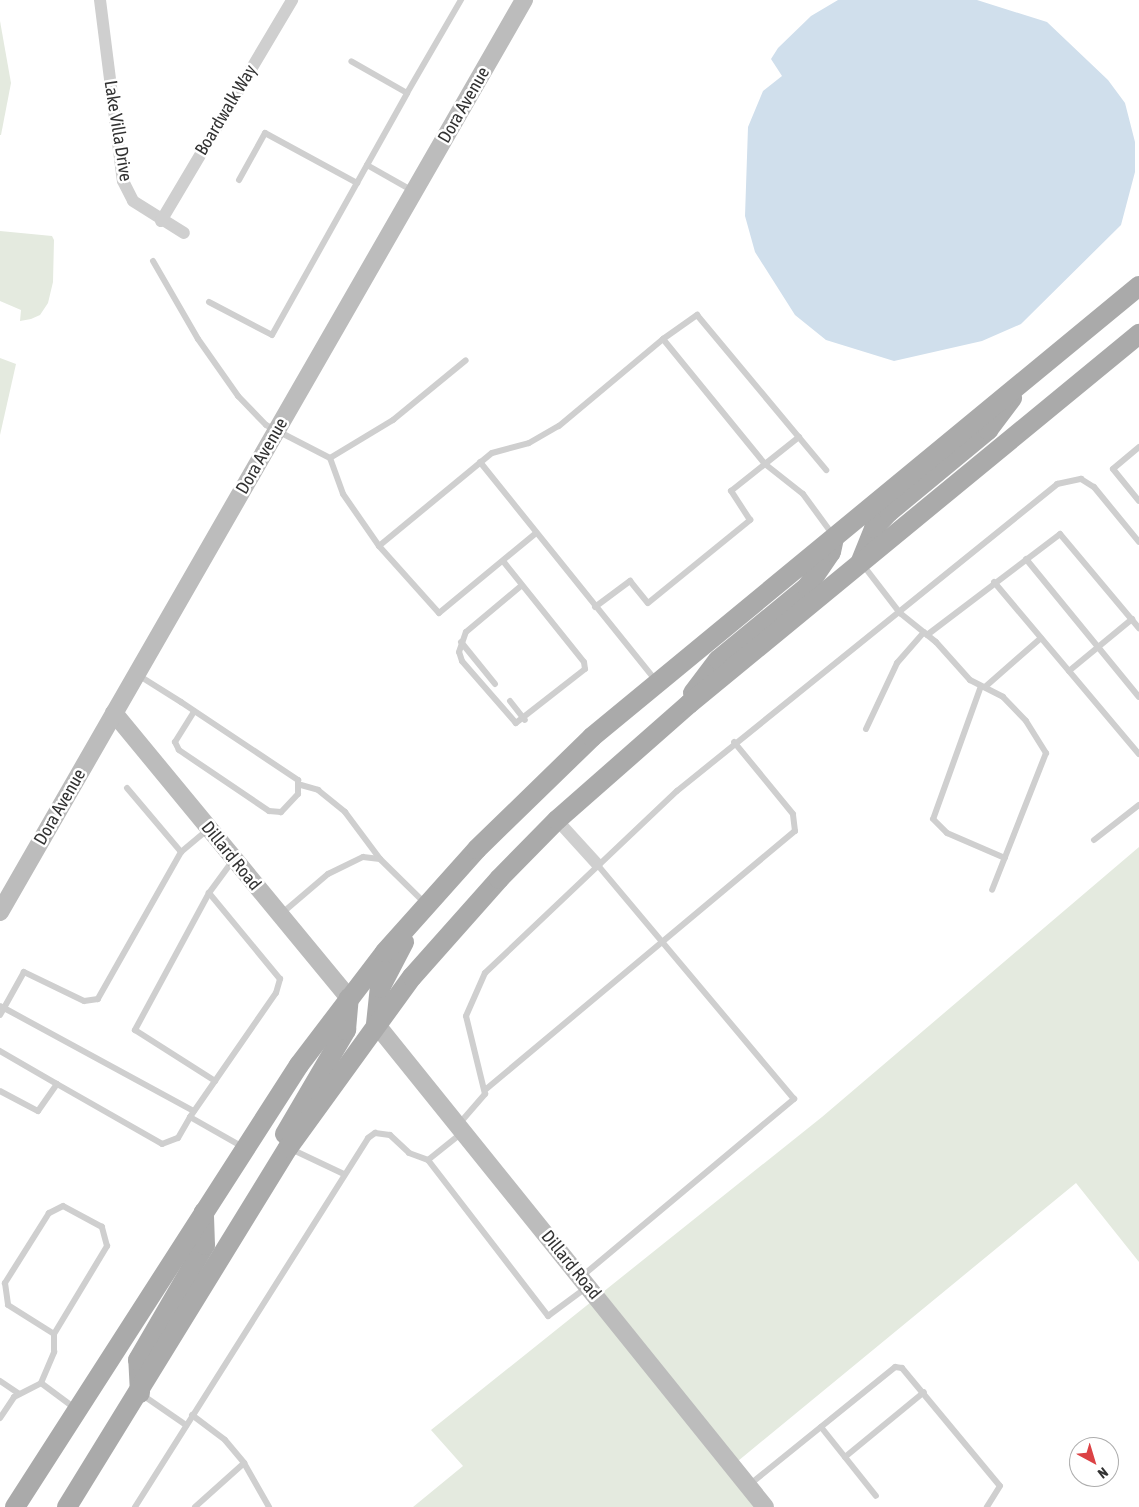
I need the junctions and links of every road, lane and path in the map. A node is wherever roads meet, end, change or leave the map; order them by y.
1 (100, 0) edge
2 (292, 0) edge
3 (461, 0) edge
4 (524, 0) edge
5 (351, 61) dead end
6 (407, 93) junction
7 (367, 165) junction
8 (240, 180) dead end
9 (357, 183) junction
10 (414, 191) junction
11 (161, 221) junction
12 (184, 233) dead end
13 (153, 262) dead end
14 (1139, 286) edge
15 (209, 302) dead end
16 (1139, 334) edge
17 (663, 339) junction
18 (466, 360) dead end
19 (1018, 385) junction
20 (277, 430) junction
21 (798, 437) junction
22 (1139, 447) edge
23 (330, 458) junction
24 (480, 462) junction
25 (765, 464) junction
26 (826, 470) dead end
27 (1139, 501) edge
28 (536, 533) junction
29 (834, 536) junction
30 (1139, 542) edge
31 (379, 546) junction
32 (1026, 559) junction
33 (503, 561) junction
34 (861, 562) junction
35 (994, 582) junction
36 (521, 586) junction
37 (595, 607) junction
38 (900, 613) junction
39 (1132, 619) junction
40 (1139, 628) edge
41 (926, 634) junction
42 (1041, 638) junction
43 (460, 642) junction
44 (1098, 647) junction
45 (1069, 671) junction
46 (137, 674) junction
47 (657, 682) junction
48 (495, 684) dead end
49 (983, 686) junction
50 (1139, 697) edge
51 (510, 701) dead end
52 (689, 704) junction
53 (194, 711) junction
54 (114, 713) junction
55 (525, 720) junction
56 (866, 729) dead end
57 (734, 742) junction
58 (1139, 754) edge
59 (301, 785) junction
60 (127, 788) dead end
61 (1139, 805) edge
62 (557, 820) junction
63 (209, 829) junction
64 (1094, 840) dead end
65 (181, 852) junction
66 (1005, 858) junction
67 (234, 859) junction
68 (380, 859) junction
69 (597, 864) junction
70 (992, 890) dead end
71 (209, 893) junction
72 (425, 905) junction
73 (0, 912) edge
74 (280, 914) junction
75 (661, 944) junction
76 (349, 998) junction
77 (2, 1007) edge
78 (0, 1015) edge
79 (376, 1024) junction
80 (0, 1050) edge
81 (215, 1081) junction
82 (57, 1084) junction
83 (485, 1090) junction
84 (0, 1091) edge
85 (192, 1114) junction
86 (462, 1127) junction
87 (244, 1148) junction
88 (288, 1148) junction
89 (428, 1160) junction
90 (344, 1174) junction
91 (204, 1212) junction
92 (2, 1281) edge
93 (585, 1282) junction
94 (54, 1334) junction
95 (0, 1381) edge
96 (41, 1383) junction
97 (924, 1392) junction
98 (18, 1393) junction
99 (140, 1393) junction
100 (79, 1411) junction
101 (192, 1415) junction
102 (0, 1418) edge
103 (186, 1425) junction
104 (821, 1427) junction
105 (845, 1457) junction
106 (244, 1463) junction
107 (748, 1486) junction
108 (876, 1496) dead end
109 (138, 1506) edge
110 (15, 1507) edge
111 (67, 1507) edge
112 (195, 1507) edge
113 (270, 1507) edge
114 (765, 1507) edge
115 (987, 1507) edge

1 - 11 street, Lake Villa Drive
2 - 11 street, Boardwalk Way
3 - 6 lane
4 - 10 street, Dora Avenue
5 - 6 lane
6 - 7 lane
7 - 9 lane
7 - 10 lane
8 - 9 lane
9 - 15 lane
10 - 20 street, Dora Avenue
11 - 12 street, Lake Villa Drive
13 - 20 lane
14 - 19 main road
16 - 34 main road
17 - 21 lane
17 - 24 lane
17 - 25 lane
18 - 23 lane
19 - 29 main road
19 - 34 main road
20 - 23 lane
20 - 46 street, Dora Avenue
21 - 25 lane
21 - 26 lane
22 - 27 lane
23 - 31 lane
24 - 28 lane
24 - 31 lane
25 - 29 lane
25 - 37 lane
28 - 33 lane
28 - 37 lane
29 - 47 main road
29 - 52 main road
30 - 38 lane
31 - 33 lane
32 - 35 lane
32 - 39 lane
32 - 44 lane
33 - 36 lane
34 - 38 lane
34 - 52 main road
35 - 41 lane
35 - 42 lane
36 - 43 lane
36 - 55 lane
37 - 47 lane
38 - 41 lane
38 - 57 lane
39 - 40 lane
39 - 44 lane
41 - 49 lane
41 - 56 lane
42 - 45 lane
42 - 49 lane
43 - 48 lane
43 - 55 lane
44 - 45 lane
44 - 50 lane
45 - 58 lane
46 - 53 lane
46 - 54 street, Dora Avenue
47 - 72 main road
49 - 66 lane
49 - 66 lane
51 - 55 lane
52 - 62 main road
53 - 59 lane
53 - 59 lane
54 - 63 street, Dillard Road
54 - 73 street, Dora Avenue
57 - 69 lane
57 - 75 lane
59 - 68 lane
60 - 65 lane
61 - 64 lane
62 - 69 street
62 - 79 main road
63 - 65 lane
63 - 67 street, Dillard Road
65 - 77 lane
66 - 70 lane
67 - 71 lane
67 - 74 street, Dillard Road
68 - 72 lane
68 - 74 lane
69 - 75 lane
69 - 83 lane
71 - 81 lane
71 - 81 lane
72 - 76 main road
72 - 79 main road
74 - 76 street, Dillard Road
75 - 83 lane
75 - 93 lane
76 - 87 main road
76 - 88 main road
77 - 78 lane
77 - 85 lane
79 - 86 street, Dillard Road
79 - 88 main road
80 - 82 lane
81 - 85 lane
82 - 84 lane
82 - 85 lane
83 - 86 lane
85 - 87 lane
86 - 89 lane
86 - 93 street, Dillard Road
87 - 91 main road
88 - 90 lane
88 - 99 main road
89 - 90 lane
89 - 93 lane
90 - 101 lane
91 - 99 main road
91 - 100 main road
92 - 94 lane
92 - 94 lane
93 - 107 street, Dillard Road
94 - 96 lane
95 - 98 lane
96 - 98 lane
96 - 100 lane
97 - 104 lane
97 - 105 lane
97 - 115 lane
98 - 102 lane
99 - 103 lane
99 - 111 main road
100 - 110 main road
101 - 103 lane
101 - 106 lane
103 - 109 lane
104 - 105 lane
104 - 107 lane
105 - 108 lane
106 - 112 lane
106 - 113 lane
107 - 114 street, Dillard Road

